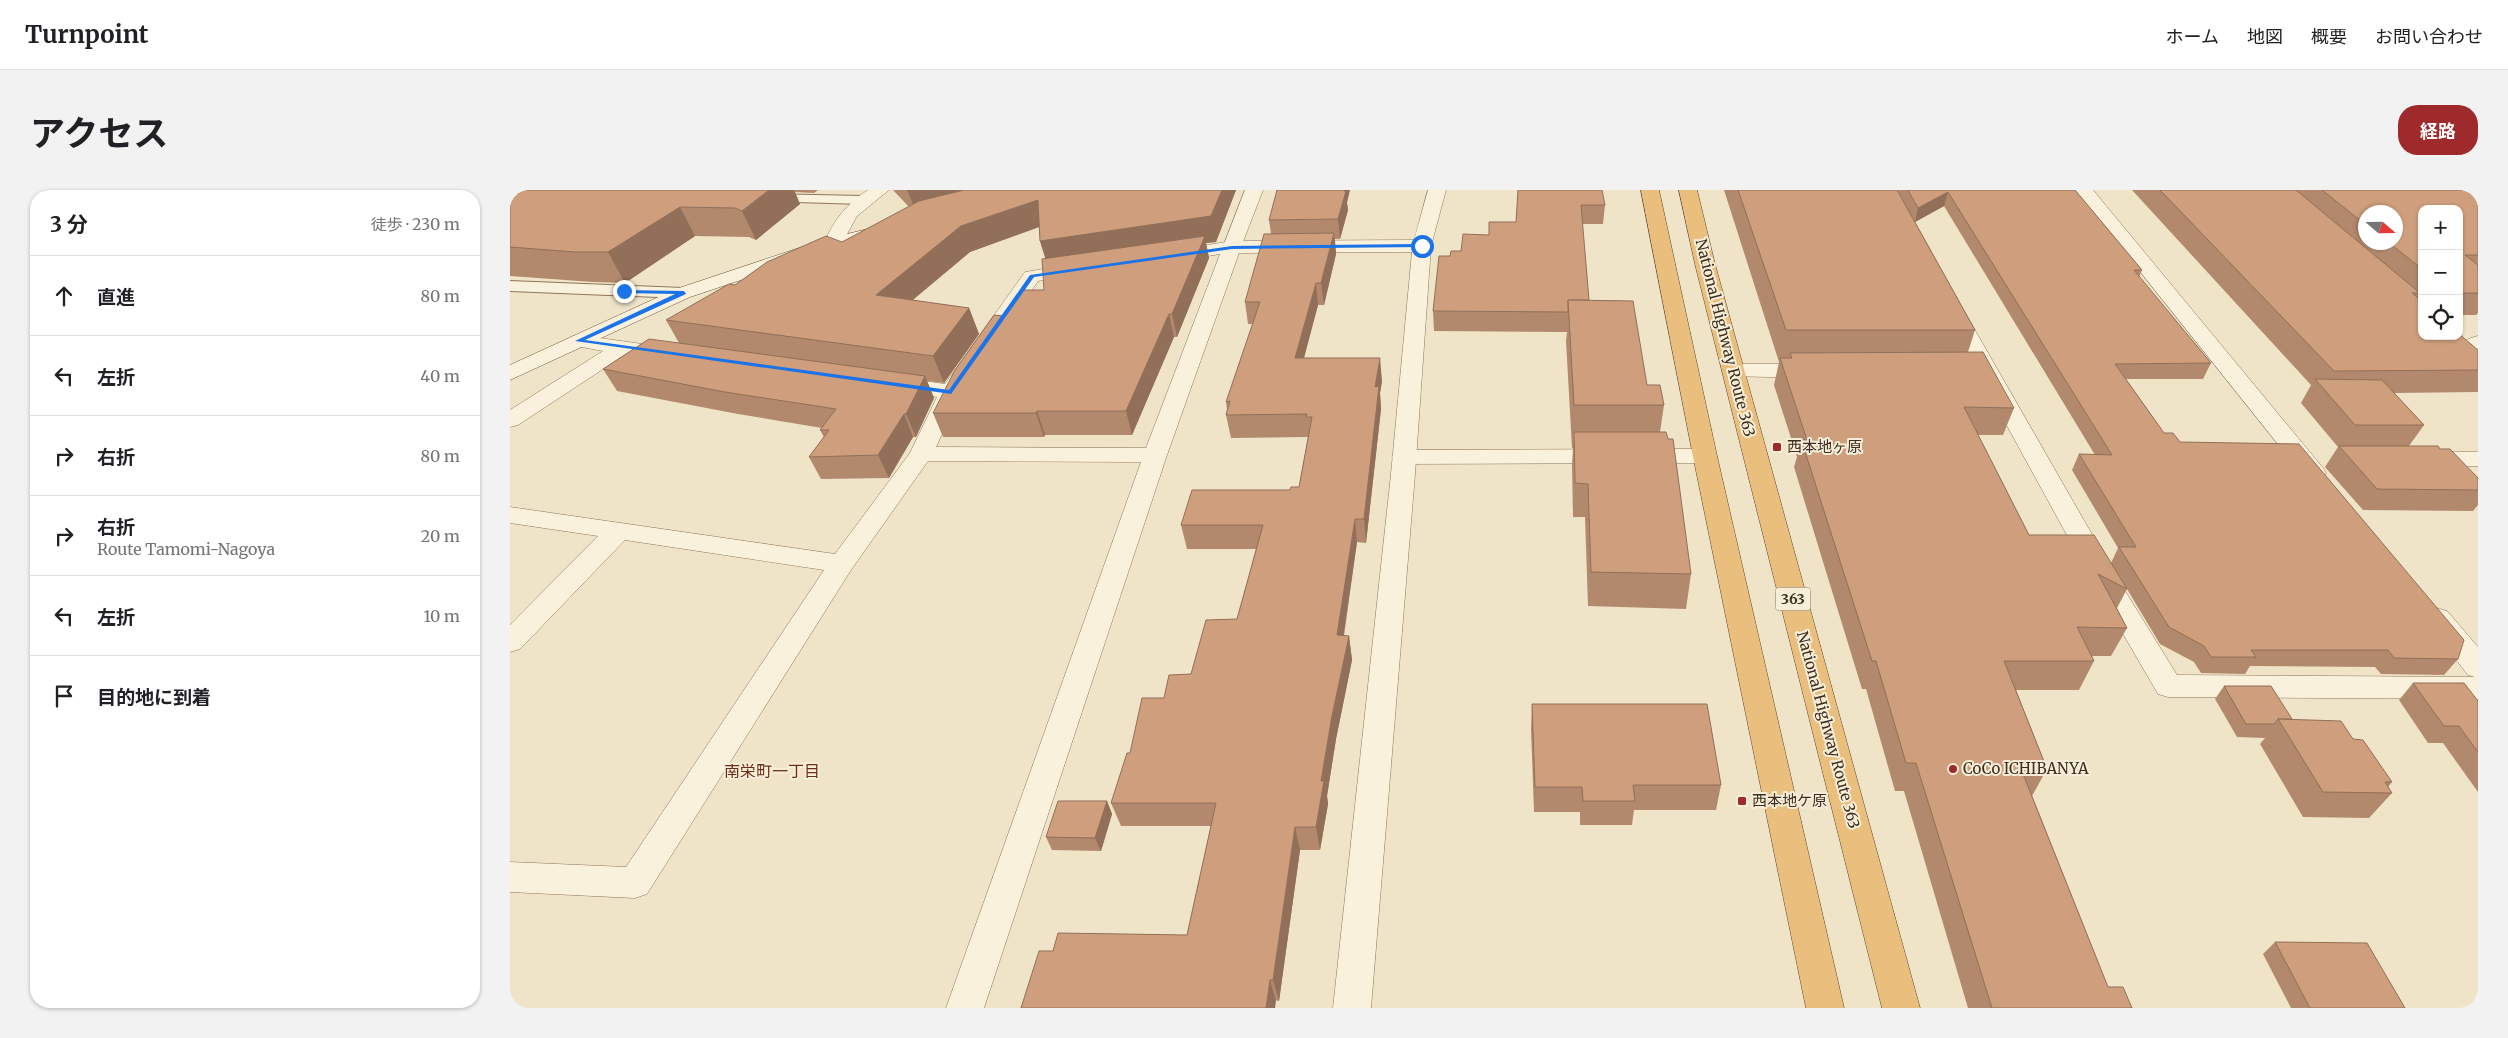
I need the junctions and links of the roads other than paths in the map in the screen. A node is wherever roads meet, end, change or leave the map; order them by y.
1 (880, 190) edge
2 (1254, 190) edge
3 (1437, 190) edge
4 (1650, 190) edge
5 (1688, 190) edge
6 (2084, 190) edge
7 (754, 197) edge
8 (862, 200) junction
9 (898, 227) edge
10 (833, 244) junction
11 (1422, 246) junction
12 (1232, 248) junction
13 (1156, 258) edge
14 (1098, 266) edge
15 (510, 286) edge
16 (684, 293) junction
17 (1944, 293) edge
18 (2452, 340) edge
19 (578, 341) junction
20 (624, 347) junction
21 (2473, 353) edge
22 (691, 356) edge
23 (1734, 371) junction
24 (1831, 371) edge
25 (510, 373) edge
26 (874, 381) edge
27 (951, 392) junction
28 (510, 420) edge
29 (921, 454) junction
30 (1156, 455) junction
31 (1705, 456) junction
32 (1404, 457) junction
33 (2302, 458) junction
34 (2331, 458) dead end
35 (2400, 459) edge
36 (2478, 460) edge
37 (2327, 488) edge
38 (510, 515) edge
39 (619, 531) junction
40 (842, 564) junction
41 (2421, 600) edge
42 (510, 642) edge
43 (2478, 667) edge
44 (2478, 688) edge
45 (510, 877) edge
46 (966, 1008) edge
47 (1352, 1008) edge
48 (1825, 1008) edge
49 (1901, 1008) edge

1 - 8 street
2 - 12 street
3 - 11 street
4 - 31 highway
5 - 23 highway, National Highway Route 363 / 363
6 - 33 street
7 - 8 lane
8 - 10 street
9 - 10 street
10 - 16 street
11 - 12 street
11 - 32 street
12 - 13 street
12 - 30 street
14 - 27 street
15 - 16 lane
16 - 19 street
17 - 44 street
18 - 21 street
19 - 20 street
19 - 25 street
20 - 22 street
20 - 28 street
23 - 24 street
23 - 49 highway, National Highway Route 363 / 363
26 - 27 street
27 - 29 street
29 - 30 street
29 - 40 street
30 - 46 street
31 - 32 street
31 - 48 highway
32 - 47 street
33 - 34 street
33 - 37 street
35 - 36 street
38 - 39 street
39 - 40 street
39 - 42 street
40 - 45 street
41 - 43 street

